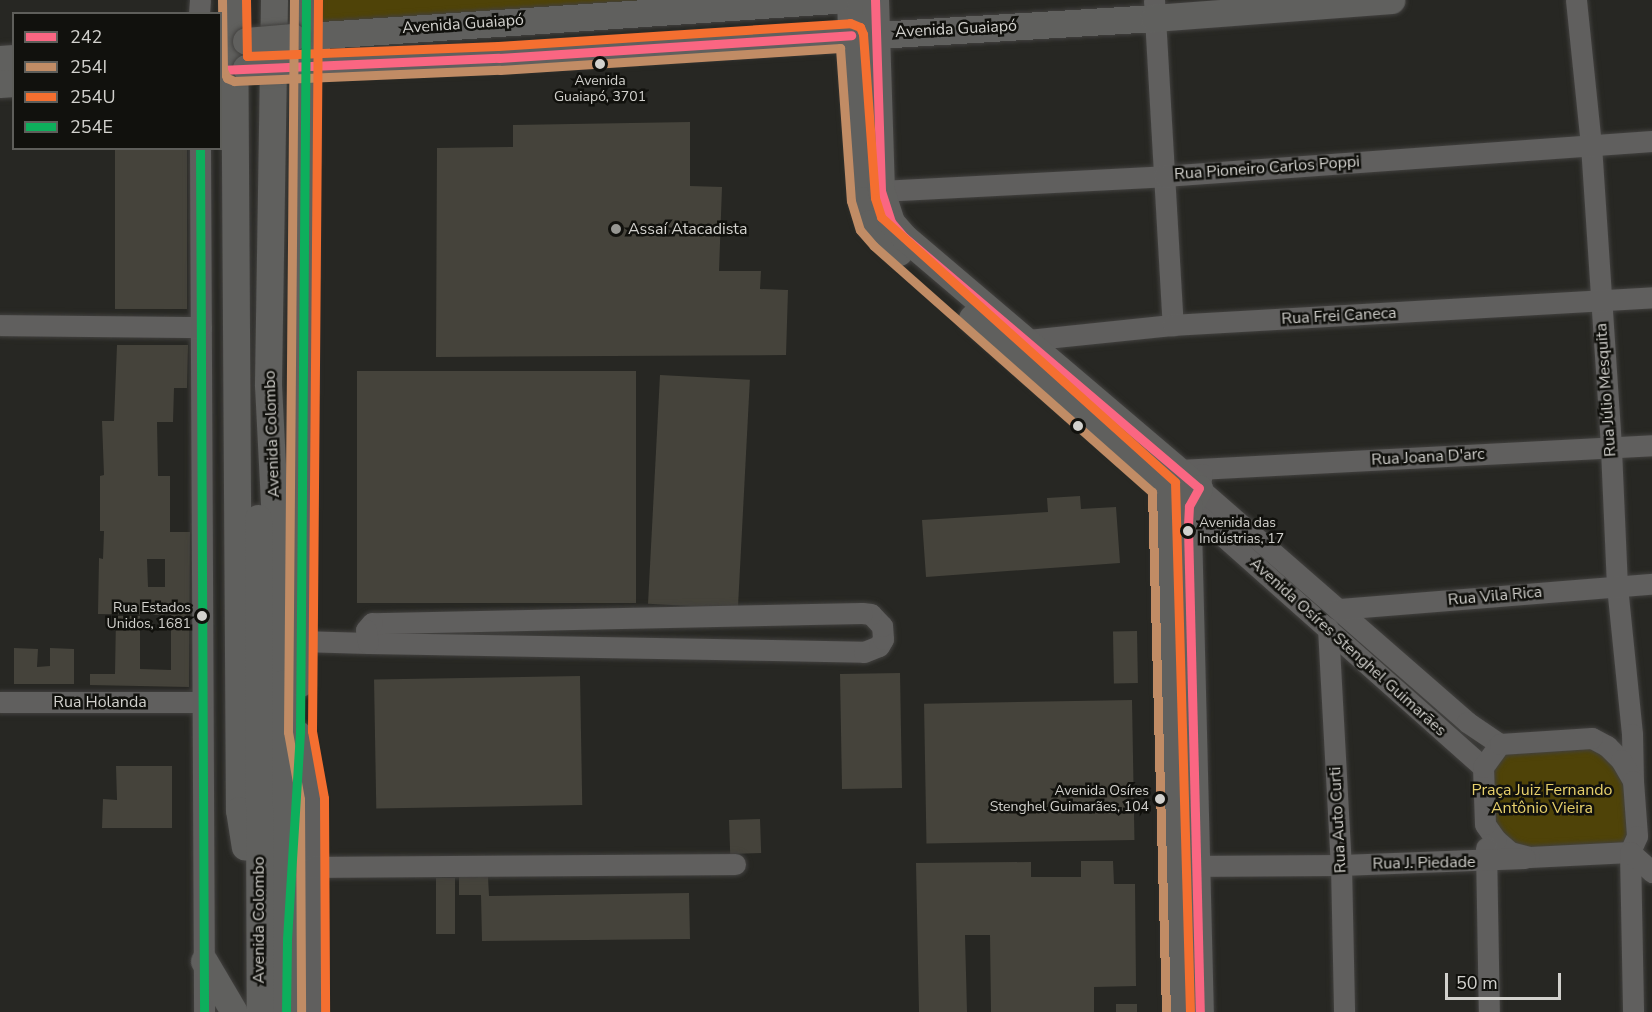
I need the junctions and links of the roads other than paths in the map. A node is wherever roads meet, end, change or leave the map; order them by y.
1 (234, 0) edge
2 (255, 0) edge
3 (274, 0) edge
4 (306, 0) edge
5 (835, 0) edge
6 (850, 0) edge
7 (875, 0) edge
8 (1391, 0) edge
9 (1576, 0) edge
10 (647, 6) edge
11 (1154, 9) edge
12 (863, 34) junction
13 (300, 36) junction
14 (234, 42) edge
15 (645, 49) junction
16 (300, 65) junction
17 (234, 69) edge
18 (1652, 141) edge
19 (1591, 145) junction
20 (200, 150) edge
21 (1164, 176) junction
22 (881, 191) junction
23 (1652, 297) edge
24 (1600, 301) junction
25 (0, 325) edge
26 (1173, 325) junction
27 (201, 327) junction
28 (1027, 340) junction
29 (1652, 446) edge
30 (1611, 449) junction
31 (1187, 483) junction
32 (1652, 584) edge
33 (1617, 586) junction
34 (1338, 609) junction
35 (704, 617) junction
36 (625, 618) junction
37 (511, 621) junction
38 (1328, 628) junction
39 (300, 641) junction
40 (368, 643) junction
41 (511, 645) junction
42 (626, 648) junction
43 (706, 649) junction
44 (0, 702) edge
45 (201, 702) junction
46 (300, 732) junction
47 (1642, 733) edge
48 (1592, 738) junction
49 (1500, 744) junction
50 (1483, 767) junction
51 (1633, 781) junction
52 (1485, 824) junction
53 (1640, 846) edge
54 (1528, 857) junction
55 (1486, 861) junction
56 (735, 864) dead end
57 (1341, 865) junction
58 (1186, 866) junction
59 (312, 867) junction
60 (1652, 872) edge
61 (259, 937) junction
62 (287, 939) junction
63 (204, 961) junction
64 (204, 1012) edge
65 (234, 1012) edge
66 (260, 1012) edge
67 (286, 1012) edge
68 (313, 1012) edge
69 (1178, 1012) edge
70 (1200, 1012) edge
71 (1344, 1012) edge
72 (1489, 1012) edge
73 (1633, 1012) edge

1 - 14 main road
2 - 61 main road, Avenida Colombo
3 - 62 main road, Avenida Colombo
4 - 13 main road
5 - 10 main road, Avenida Guaiapó
6 - 12 main road, Avenida Osíres Stenghel Guimarães
7 - 12 main road, Avenida Osíres Stenghel Guimarães
8 - 11 main road, Avenida Guaiapó
9 - 19 street, Rua Júlio Mesquita
10 - 13 main road, Avenida Guaiapó
10 - 15 main road
11 - 12 main road, Avenida Guaiapó
11 - 21 street
12 - 15 main road, Avenida Guaiapó
12 - 22 main road, Avenida Osíres Stenghel Guimarães
12 - 31 main road, Avenida Osíres Stenghel Guimarães
13 - 14 main road, Avenida Guaiapó, bridge
13 - 16 main road
14 - 17 main road
15 - 16 main road, Avenida Guaiapó
16 - 17 main road, Avenida Guaiapó, bridge
16 - 39 main road
17 - 61 main road
18 - 19 street, Rua Pioneiro Carlos Poppi
19 - 21 street, Rua Pioneiro Carlos Poppi
19 - 24 street, Rua Júlio Mesquita
20 - 27 street
21 - 22 street, Rua Pioneiro Carlos Poppi
21 - 26 street
22 - 28 main road, Avenida Osíres Stenghel Guimarães
23 - 24 street, Rua Frei Caneca
24 - 26 street, Rua Frei Caneca
24 - 30 street, Rua Júlio Mesquita
25 - 27 street
26 - 28 street, Rua Frei Caneca
27 - 45 street
28 - 31 main road, Avenida Osíres Stenghel Guimarães
29 - 30 street, Rua Joana D'arc
30 - 31 street, Rua Joana D'arc
30 - 33 street, Rua Júlio Mesquita
31 - 34 street, Avenida Osíres Stenghel Guimarães
31 - 38 street, Avenida Osíres Stenghel Guimarães
31 - 58 main road
32 - 33 street, Rua Vila Rica
33 - 34 street, Rua Vila Rica
33 - 47 street, Rua Júlio Mesquita
34 - 49 street, Avenida Osíres Stenghel Guimarães
35 - 36 street
35 - 43 street
35 - 43 street
36 - 37 street
36 - 42 street
37 - 40 street
37 - 41 street
38 - 50 street, Avenida Osíres Stenghel Guimarães
38 - 57 street, Rua Auto Curti
39 - 40 street
39 - 46 main road
40 - 41 street
41 - 42 street
42 - 43 street
44 - 45 street, Rua Holanda
45 - 63 street
46 - 59 street
46 - 62 main road
47 - 48 street
47 - 51 street, Rua Júlio Mesquita
48 - 49 street
48 - 51 street
49 - 50 street
50 - 52 street
51 - 53 street
52 - 54 street
52 - 55 street
53 - 54 street
53 - 60 street
53 - 73 street
54 - 55 street, Rua J. Piedade
55 - 57 street, Rua J. Piedade
55 - 72 street
56 - 59 street
57 - 58 street, Rua J. Piedade
57 - 71 street, Rua Auto Curti
58 - 69 main road
58 - 70 main road
59 - 68 street
61 - 66 main road, Avenida Colombo
62 - 67 main road, Avenida Colombo
63 - 64 street
63 - 65 main road

